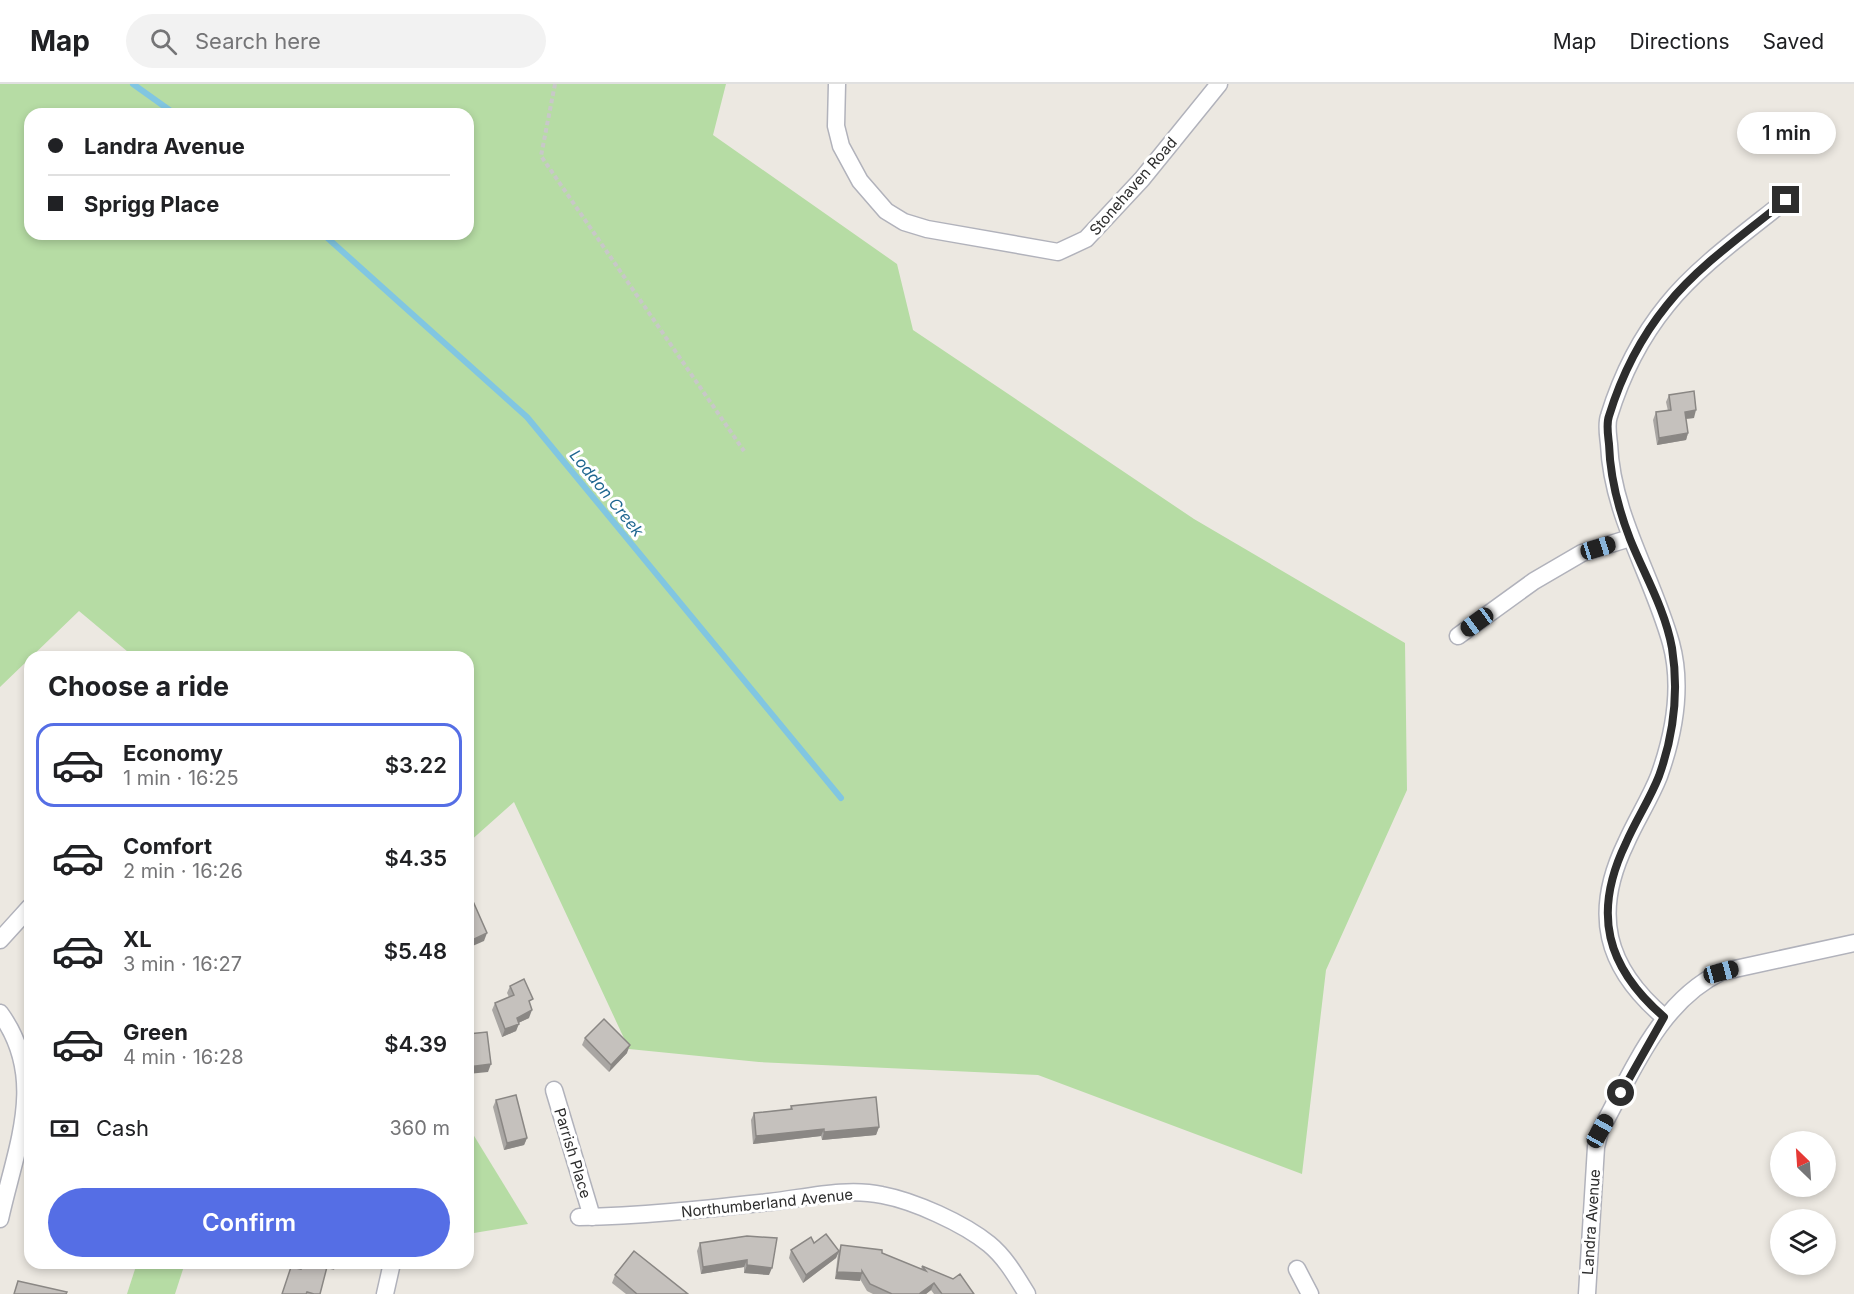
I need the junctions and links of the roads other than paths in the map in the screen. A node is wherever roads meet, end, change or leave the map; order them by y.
1 (837, 84) edge
2 (1219, 84) edge
3 (1786, 200) dead end
4 (1630, 538) junction
5 (1458, 636) dead end
6 (24, 914) edge
7 (0, 940) edge
8 (1854, 943) edge
9 (0, 1013) edge
10 (1664, 1017) junction
11 (24, 1062) edge
12 (554, 1090) dead end
13 (24, 1113) edge
14 (585, 1217) joint
15 (0, 1219) edge
16 (391, 1269) edge
17 (1298, 1269) dead end
18 (385, 1294) edge
19 (1027, 1294) edge
20 (1310, 1294) edge
21 (1587, 1294) edge

1 - 2 street, Stonehaven Road
3 - 4 street
4 - 5 street
4 - 10 street
6 - 7 street
8 - 10 street, Landra Avenue
9 - 11 street
10 - 21 street, Landra Avenue
12 - 14 street, Parrish Place
13 - 15 street
14 - 19 street, Northumberland Avenue
16 - 18 street
17 - 20 street

